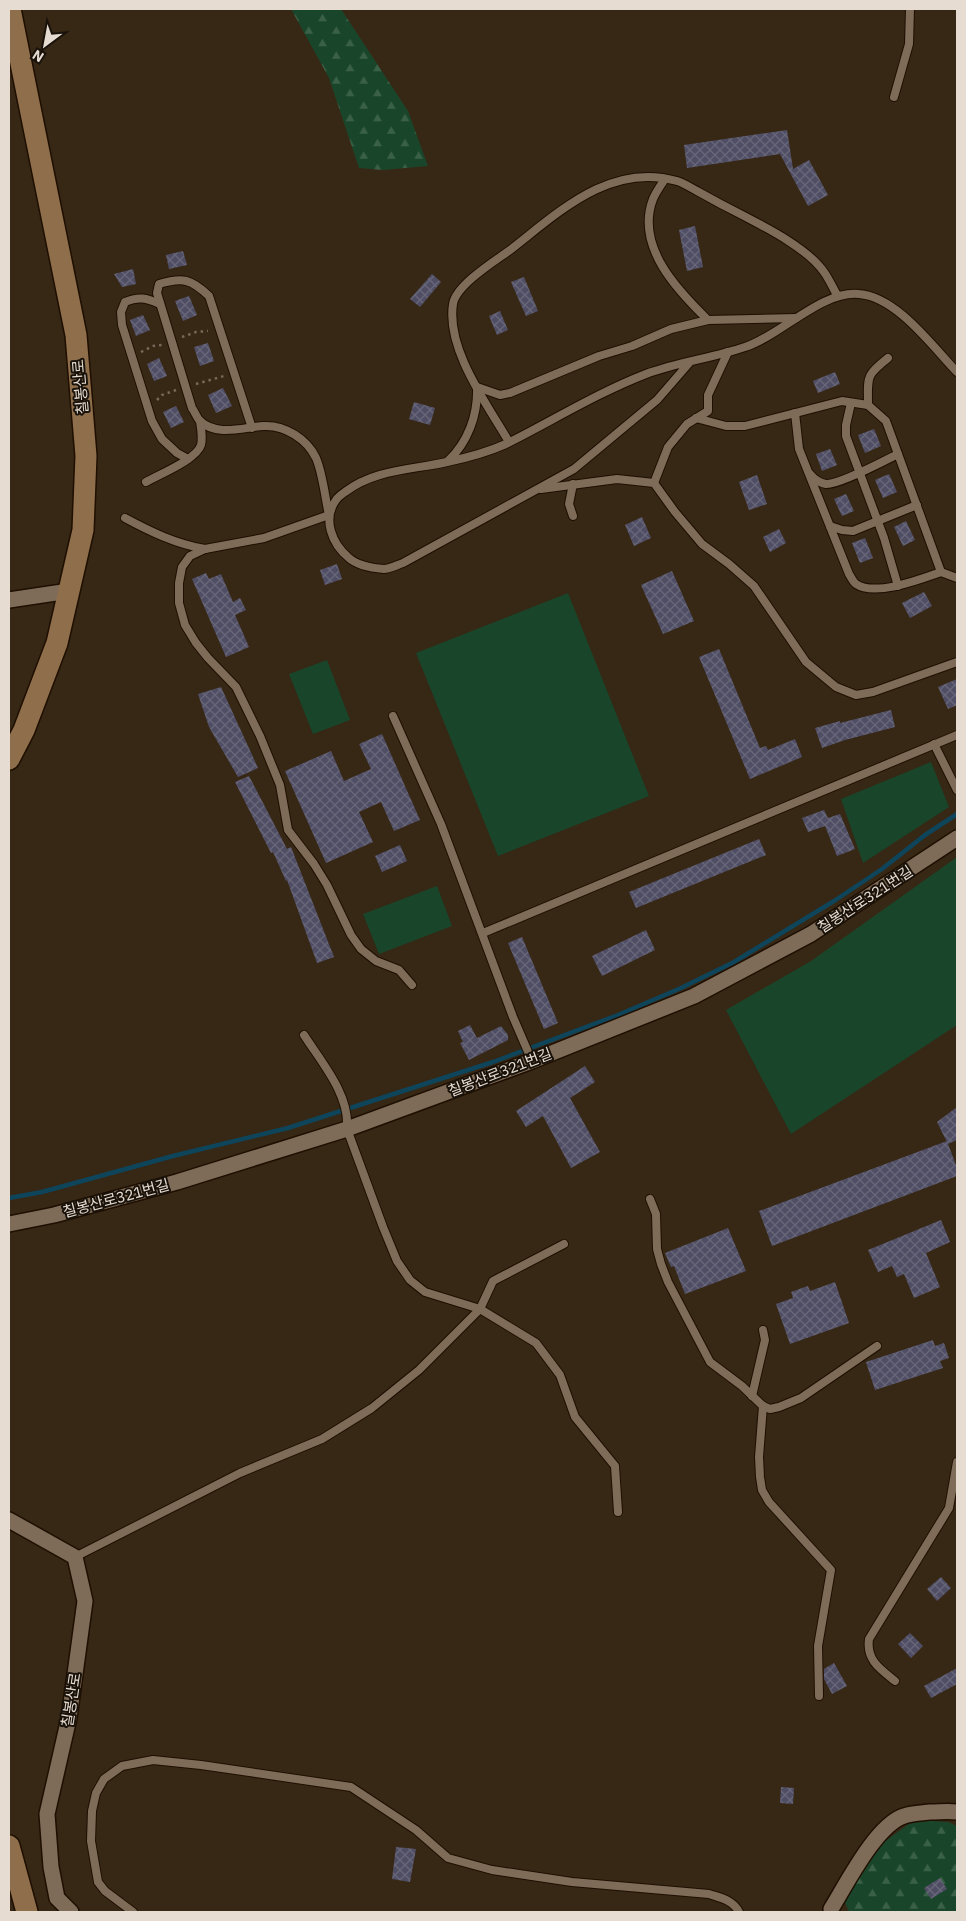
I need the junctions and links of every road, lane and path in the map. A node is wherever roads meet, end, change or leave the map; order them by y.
1 (10, 9) edge
2 (910, 9) edge
3 (894, 97) dead end
4 (665, 179) junction
5 (837, 295) junction
6 (160, 304) junction
7 (797, 318) junction
8 (708, 320) junction
9 (728, 352) junction
10 (888, 358) dead end
11 (690, 362) junction
12 (957, 372) edge
13 (477, 387) junction
14 (851, 403) junction
15 (868, 405) junction
16 (795, 413) junction
17 (696, 418) junction
18 (200, 421) junction
19 (252, 428) junction
20 (509, 442) junction
21 (898, 454) junction
22 (188, 459) junction
23 (447, 462) junction
24 (859, 472) junction
25 (810, 474) junction
26 (146, 482) dead end
27 (654, 483) junction
28 (573, 484) junction
29 (536, 490) junction
30 (917, 505) junction
31 (329, 515) junction
32 (573, 516) dead end
33 (125, 518) dead end
34 (878, 521) junction
35 (830, 526) junction
36 (205, 548) junction
37 (941, 572) junction
38 (957, 578) edge
39 (898, 586) junction
40 (69, 591) junction
41 (9, 600) edge
42 (957, 662) edge
43 (393, 716) dead end
44 (957, 735) edge
45 (934, 744) junction
46 (9, 759) edge
47 (957, 790) edge
48 (957, 838) edge
49 (483, 933) junction
50 (412, 985) dead end
51 (304, 1035) dead end
52 (532, 1060) junction
53 (348, 1123) junction
54 (650, 1200) dead end
55 (9, 1224) edge
56 (564, 1244) dead end
57 (480, 1309) junction
58 (763, 1330) dead end
59 (877, 1346) dead end
60 (752, 1396) junction
61 (763, 1406) junction
62 (957, 1462) edge
63 (618, 1512) dead end
64 (9, 1520) edge
65 (75, 1557) junction
66 (895, 1681) dead end
67 (819, 1696) dead end
68 (957, 1812) edge
69 (9, 1846) edge
70 (830, 1911) edge
71 (27, 1912) edge
72 (71, 1912) edge
73 (133, 1912) edge
74 (739, 1912) edge

1 - 40 street, 칠봉산로
2 - 3 lane
4 - 5 lane
4 - 8 lane
4 - 13 lane
5 - 7 lane
5 - 12 lane
6 - 18 lane
6 - 19 lane
6 - 22 lane
7 - 8 lane
7 - 9 lane
8 - 13 lane
9 - 11 lane
9 - 17 lane
10 - 15 lane
11 - 20 lane
11 - 29 lane
13 - 20 lane
13 - 23 lane
14 - 15 lane
14 - 16 lane
14 - 24 lane
15 - 21 lane
16 - 17 lane
16 - 25 lane
17 - 27 lane
18 - 19 lane
18 - 22 lane
19 - 31 lane
20 - 23 lane
21 - 24 lane
21 - 30 lane
22 - 26 lane
23 - 31 lane
24 - 25 lane
24 - 34 lane
25 - 35 lane
27 - 28 lane
27 - 42 lane
28 - 29 lane
28 - 32 lane
29 - 31 lane
30 - 34 lane
30 - 37 lane
31 - 36 lane
33 - 36 lane
34 - 35 lane
34 - 39 lane
35 - 39 lane
36 - 50 lane
37 - 38 lane
37 - 39 lane
40 - 41 street
40 - 46 street, 칠봉산로
43 - 49 lane
44 - 45 lane
45 - 47 lane
45 - 49 lane
48 - 52 street, 칠봉산로321번길
49 - 52 lane
51 - 53 lane
52 - 53 street, 칠봉산로321번길
53 - 55 street, 칠봉산로321번길
53 - 57 lane
54 - 60 lane
56 - 57 lane
57 - 63 lane
57 - 65 lane
58 - 60 lane
59 - 61 lane
60 - 61 lane
61 - 67 lane
62 - 66 lane
64 - 65 street
65 - 72 street, 칠봉산로
68 - 70 street
69 - 71 street
73 - 74 lane

